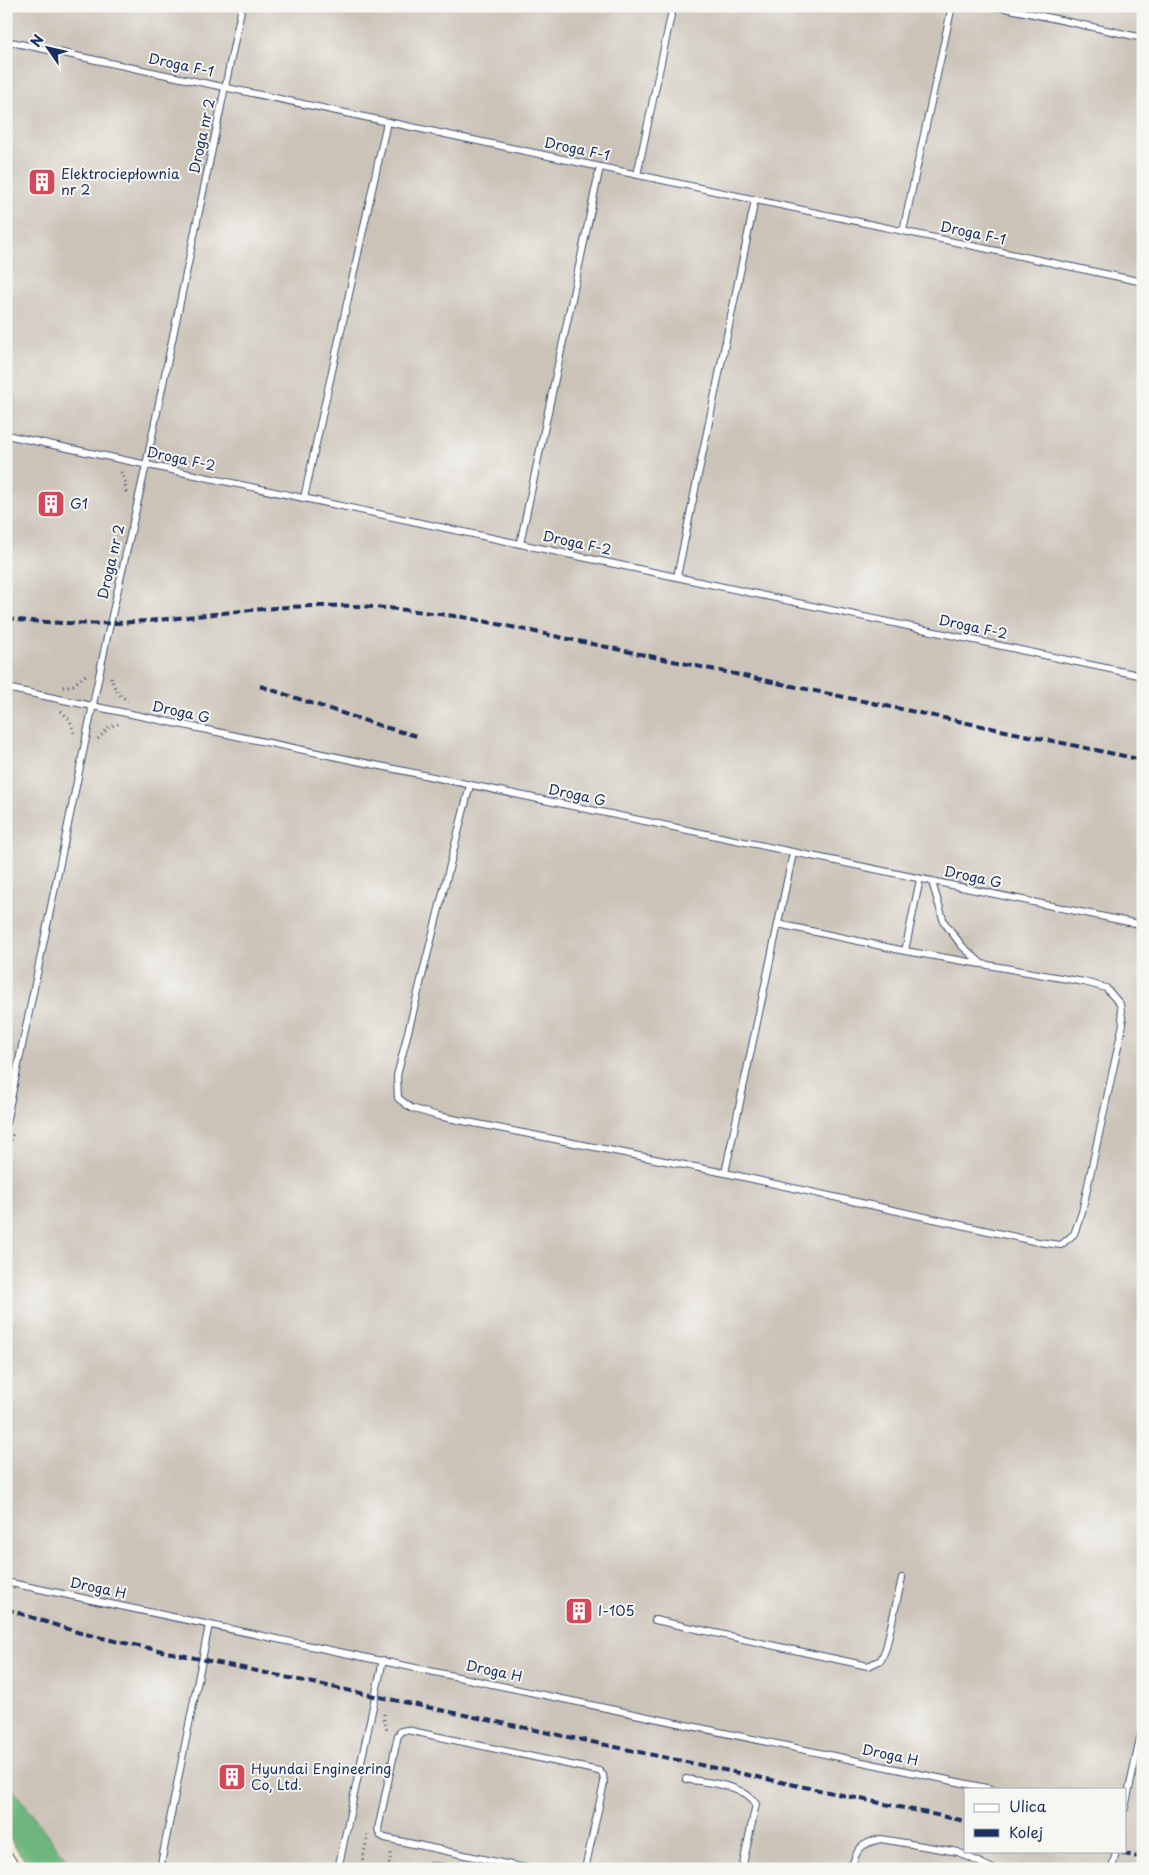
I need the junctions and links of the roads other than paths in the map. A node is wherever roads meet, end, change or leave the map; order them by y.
1 (242, 6) edge
2 (673, 6) edge
3 (952, 6) edge
4 (996, 6) edge
5 (1143, 38) edge
6 (6, 41) edge
7 (225, 87) junction
8 (387, 122) junction
9 (600, 167) junction
10 (637, 175) junction
11 (755, 200) junction
12 (903, 231) junction
13 (1143, 271) edge
14 (1142, 282) edge
15 (6, 435) edge
16 (146, 465) junction
17 (304, 498) junction
18 (520, 544) junction
19 (677, 577) junction
20 (1143, 676) edge
21 (6, 688) edge
22 (93, 706) junction
23 (470, 785) junction
24 (793, 853) junction
25 (920, 879) junction
26 (932, 882) junction
27 (778, 924) junction
28 (1143, 925) edge
29 (905, 951) junction
30 (982, 964) junction
31 (6, 1123) edge
32 (725, 1173) junction
33 (902, 1578) dead end
34 (6, 1582) edge
35 (655, 1620) dead end
36 (209, 1625) junction
37 (383, 1660) junction
38 (1143, 1725) edge
39 (686, 1779) dead end
40 (986, 1788) edge
41 (1126, 1803) edge
42 (1116, 1852) edge
43 (6, 1860) edge
44 (12, 1869) edge
45 (160, 1869) edge
46 (338, 1869) edge
47 (422, 1869) edge
48 (450, 1869) edge
49 (530, 1869) edge
50 (584, 1869) edge
51 (742, 1869) edge
52 (852, 1869) edge
53 (993, 1869) edge
54 (1112, 1869) edge

1 - 7 lane, Droga nr 2
2 - 10 lane
3 - 12 lane
4 - 5 lane
6 - 7 lane, Droga F-1
7 - 8 lane, Droga F-1
7 - 16 lane, Droga nr 2
8 - 9 lane, Droga F-1
8 - 17 lane
9 - 10 lane, Droga F-1
9 - 18 lane
10 - 11 lane, Droga F-1
11 - 12 lane, Droga F-1
11 - 19 lane
12 - 14 lane, Droga F-1
13 - 14 lane
15 - 16 lane, Droga F-2
16 - 17 lane, Droga F-2
16 - 22 lane, Droga nr 2
17 - 18 lane, Droga F-2
18 - 19 lane, Droga F-2
19 - 20 lane, Droga F-2
21 - 22 lane, Droga G
22 - 23 lane, Droga G
22 - 31 lane, Droga nr 2
23 - 24 lane, Droga G
23 - 32 lane
24 - 25 lane, Droga G
24 - 27 lane
25 - 26 lane, Droga G
25 - 29 lane
26 - 28 lane, Droga G
26 - 30 lane
27 - 29 lane
27 - 32 lane
29 - 30 lane
30 - 32 lane
33 - 35 lane
34 - 36 lane, Droga H
36 - 37 lane, Droga H
36 - 45 lane
37 - 40 lane, Droga H
37 - 46 lane
38 - 41 lane
39 - 51 lane
42 - 54 lane, bridge
43 - 44 street
47 - 48 lane
49 - 50 lane
52 - 53 lane

